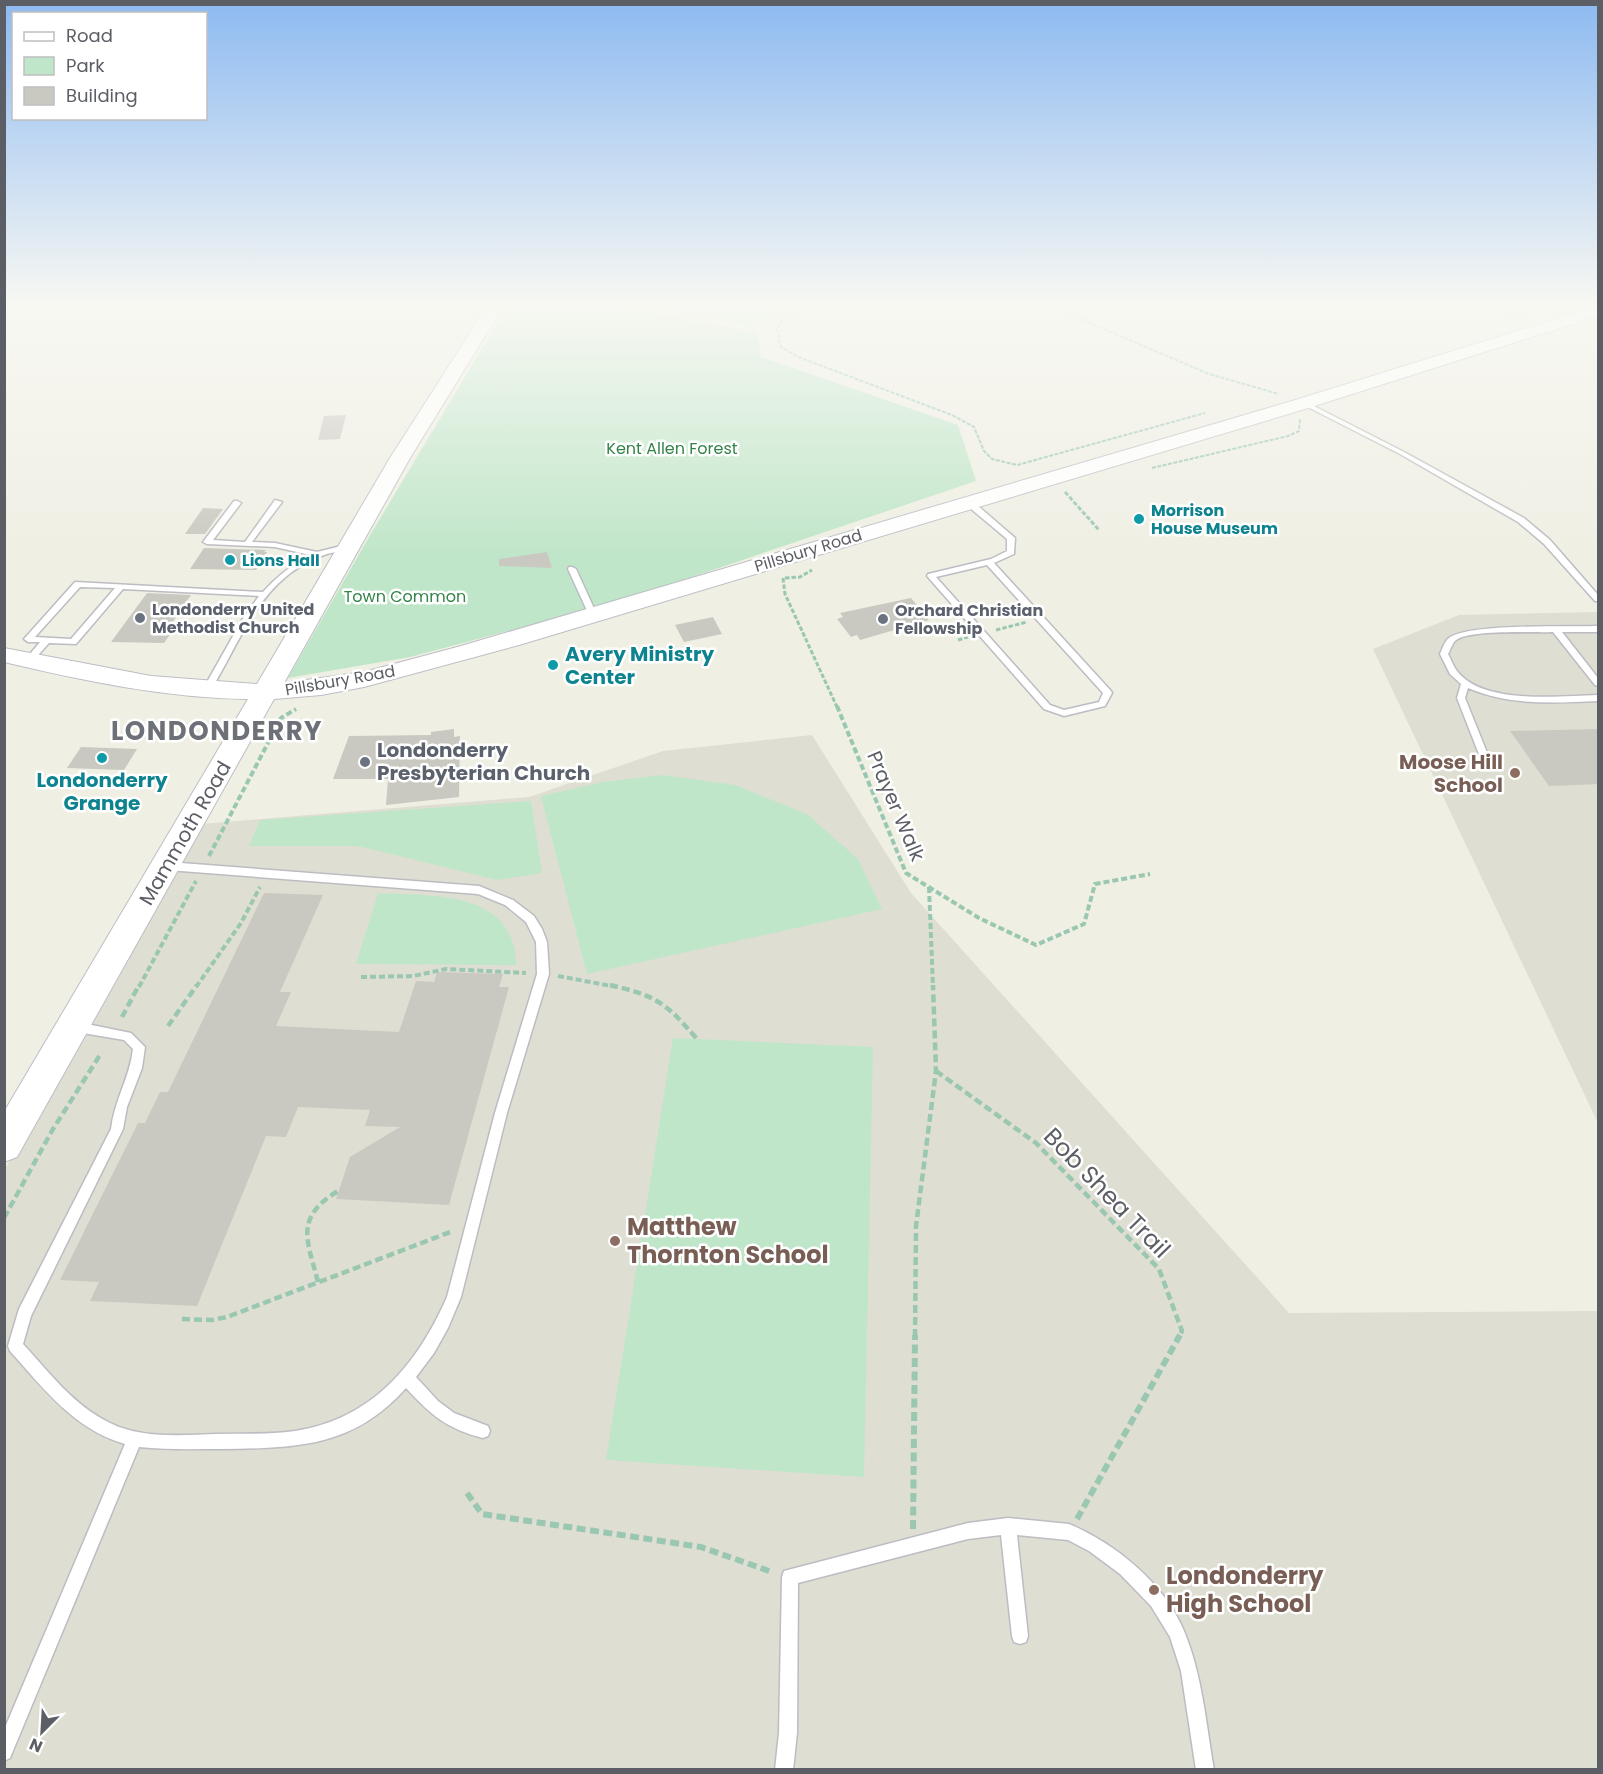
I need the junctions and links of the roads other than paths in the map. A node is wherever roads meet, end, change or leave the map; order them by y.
1 (444, 388) edge
2 (1358, 388) edge
3 (1304, 404) junction
4 (967, 501) junction
5 (278, 502) dead end
6 (237, 503) dead end
7 (247, 544) junction
8 (349, 546) junction
9 (314, 554) junction
10 (988, 562) junction
11 (572, 569) dead end
12 (121, 586) junction
13 (264, 594) junction
14 (1599, 599) edge
15 (593, 615) junction
16 (1599, 629) edge
17 (1556, 630) junction
18 (47, 640) junction
19 (4, 655) edge
20 (29, 660) junction
21 (1466, 682) junction
22 (1599, 683) edge
23 (206, 691) junction
24 (266, 692) junction
25 (1599, 698) edge
26 (1486, 765) dead end
27 (164, 866) junction
28 (74, 1026) junction
29 (4, 1146) edge
30 (408, 1379) junction
31 (483, 1431) dead end
32 (135, 1438) junction
33 (1008, 1526) junction
34 (1020, 1636) dead end
35 (4, 1752) edge
36 (784, 1770) edge
37 (1205, 1770) edge

1 - 8 street, Mammoth Road
2 - 3 street, Pillsbury Road
3 - 4 street, Pillsbury Road
3 - 14 lane
4 - 10 lane
4 - 15 street, Pillsbury Road
5 - 7 lane
6 - 7 lane
7 - 9 lane
8 - 9 lane
8 - 24 street, Mammoth Road
9 - 13 lane
10 - 10 lane
11 - 15 lane
12 - 13 lane
12 - 18 lane
12 - 18 lane
13 - 23 lane
15 - 24 street, Pillsbury Road
16 - 17 lane
17 - 21 lane
17 - 22 lane
18 - 20 lane
19 - 20 street, Pillsbury Road
20 - 23 street, Pillsbury Road
21 - 25 lane
21 - 26 lane
23 - 24 street, Pillsbury Road
24 - 27 street, Mammoth Road
27 - 28 street, Mammoth Road
27 - 30 lane
28 - 29 street, Mammoth Road
28 - 32 lane
30 - 31 lane
30 - 32 lane
32 - 35 lane
33 - 34 lane
33 - 36 lane
33 - 37 lane

